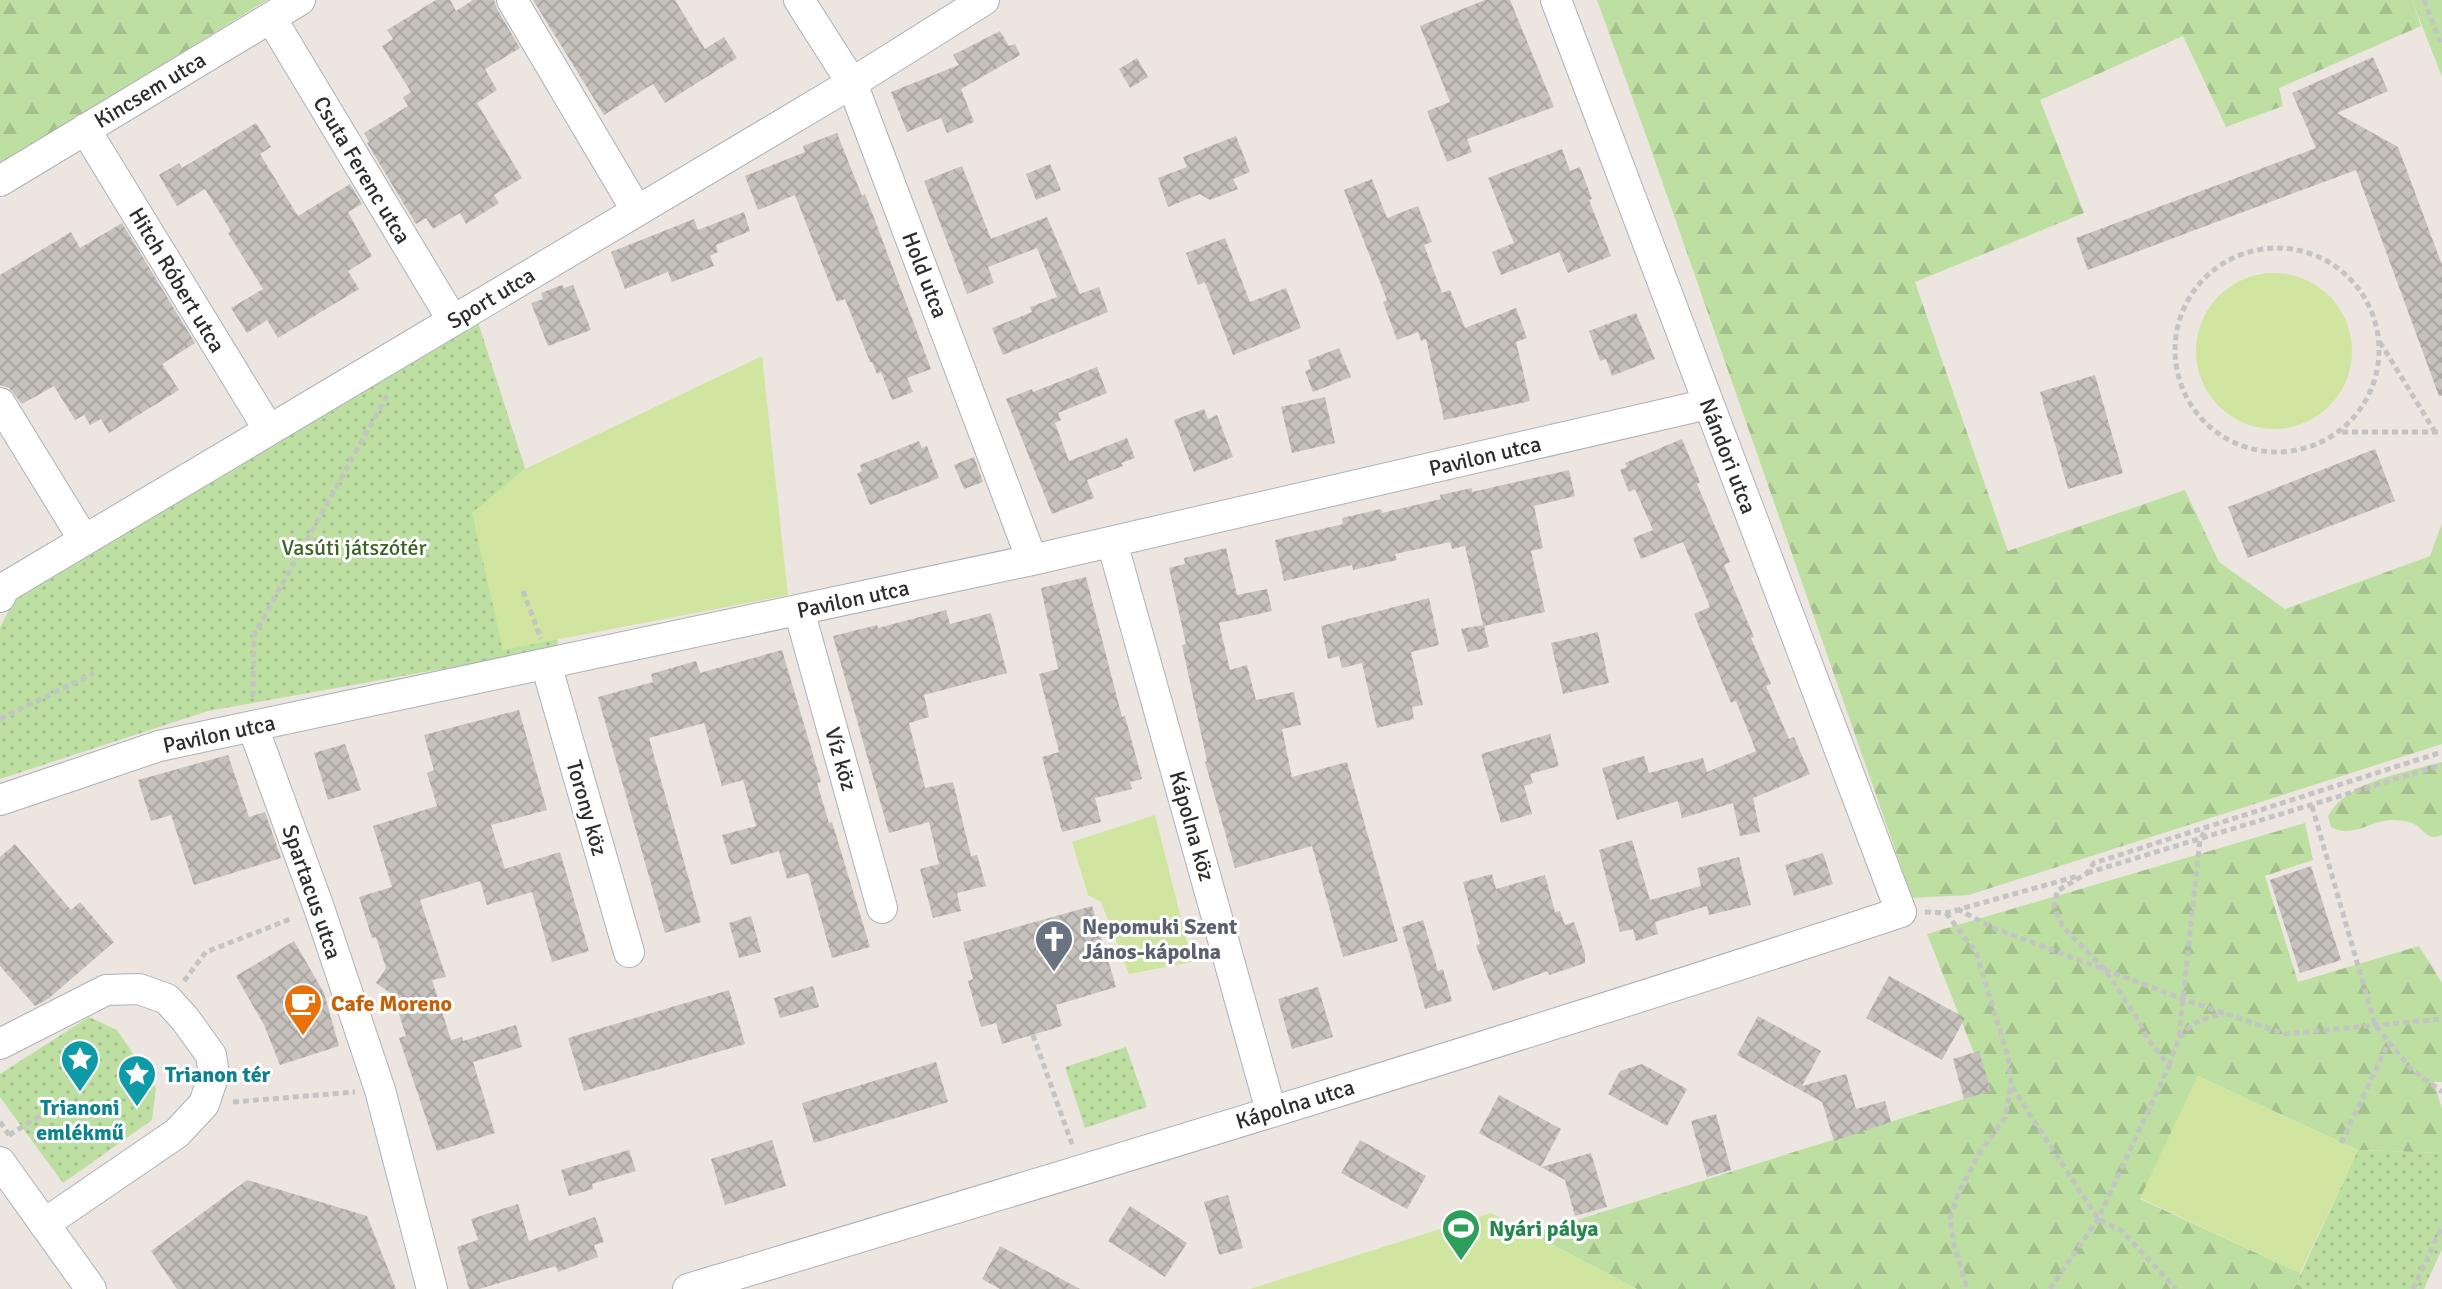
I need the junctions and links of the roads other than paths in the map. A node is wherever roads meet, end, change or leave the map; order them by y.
1 (300, 0) edge
2 (512, 0) edge
3 (799, 0) edge
4 (984, 0) edge
5 (1556, 0) edge
6 (271, 18) junction
7 (852, 83) junction
8 (85, 129) junction
9 (0, 181) edge
10 (637, 211) junction
11 (453, 321) junction
12 (0, 403) edge
13 (1708, 404) junction
14 (269, 430) junction
15 (84, 540) junction
16 (1112, 542) junction
17 (1032, 560) junction
18 (0, 597) edge
19 (799, 610) junction
20 (546, 664) junction
21 (253, 727) junction
22 (0, 800) edge
23 (882, 908) dead end
24 (1901, 912) joint
25 (629, 952) dead end
26 (0, 1044) edge
27 (1271, 1111) junction
28 (4, 1148) edge
29 (44, 1224) junction
30 (91, 1289) edge
31 (432, 1289) edge
32 (688, 1289) edge

1 - 6 street, Kincsem utca
2 - 10 street
3 - 7 street, Hold utca
4 - 7 street, Sport utca
5 - 13 street, Nándori utca
6 - 8 street, Kincsem utca
6 - 11 street, Csuta Ferenc utca
7 - 10 street, Sport utca
7 - 17 street, Hold utca
8 - 9 street, Kincsem utca
8 - 14 street, Hitch Róbert utca
10 - 11 street, Sport utca
11 - 14 street, Sport utca
12 - 15 street
13 - 16 street, Pavilon utca
13 - 24 street, Nándori utca
14 - 15 street, Sport utca
15 - 18 street, Sport utca
16 - 17 street, Pavilon utca
16 - 27 street, Kápolna köz
17 - 19 street, Pavilon utca
19 - 20 street, Pavilon utca
19 - 23 street, Víz köz
20 - 21 street, Pavilon utca
20 - 25 street, Torony köz
21 - 22 street, Pavilon utca
21 - 31 street, Spartacus utca
24 - 27 street, Kápolna utca
26 - 29 street
27 - 32 street, Kápolna utca
28 - 29 street
29 - 30 street

